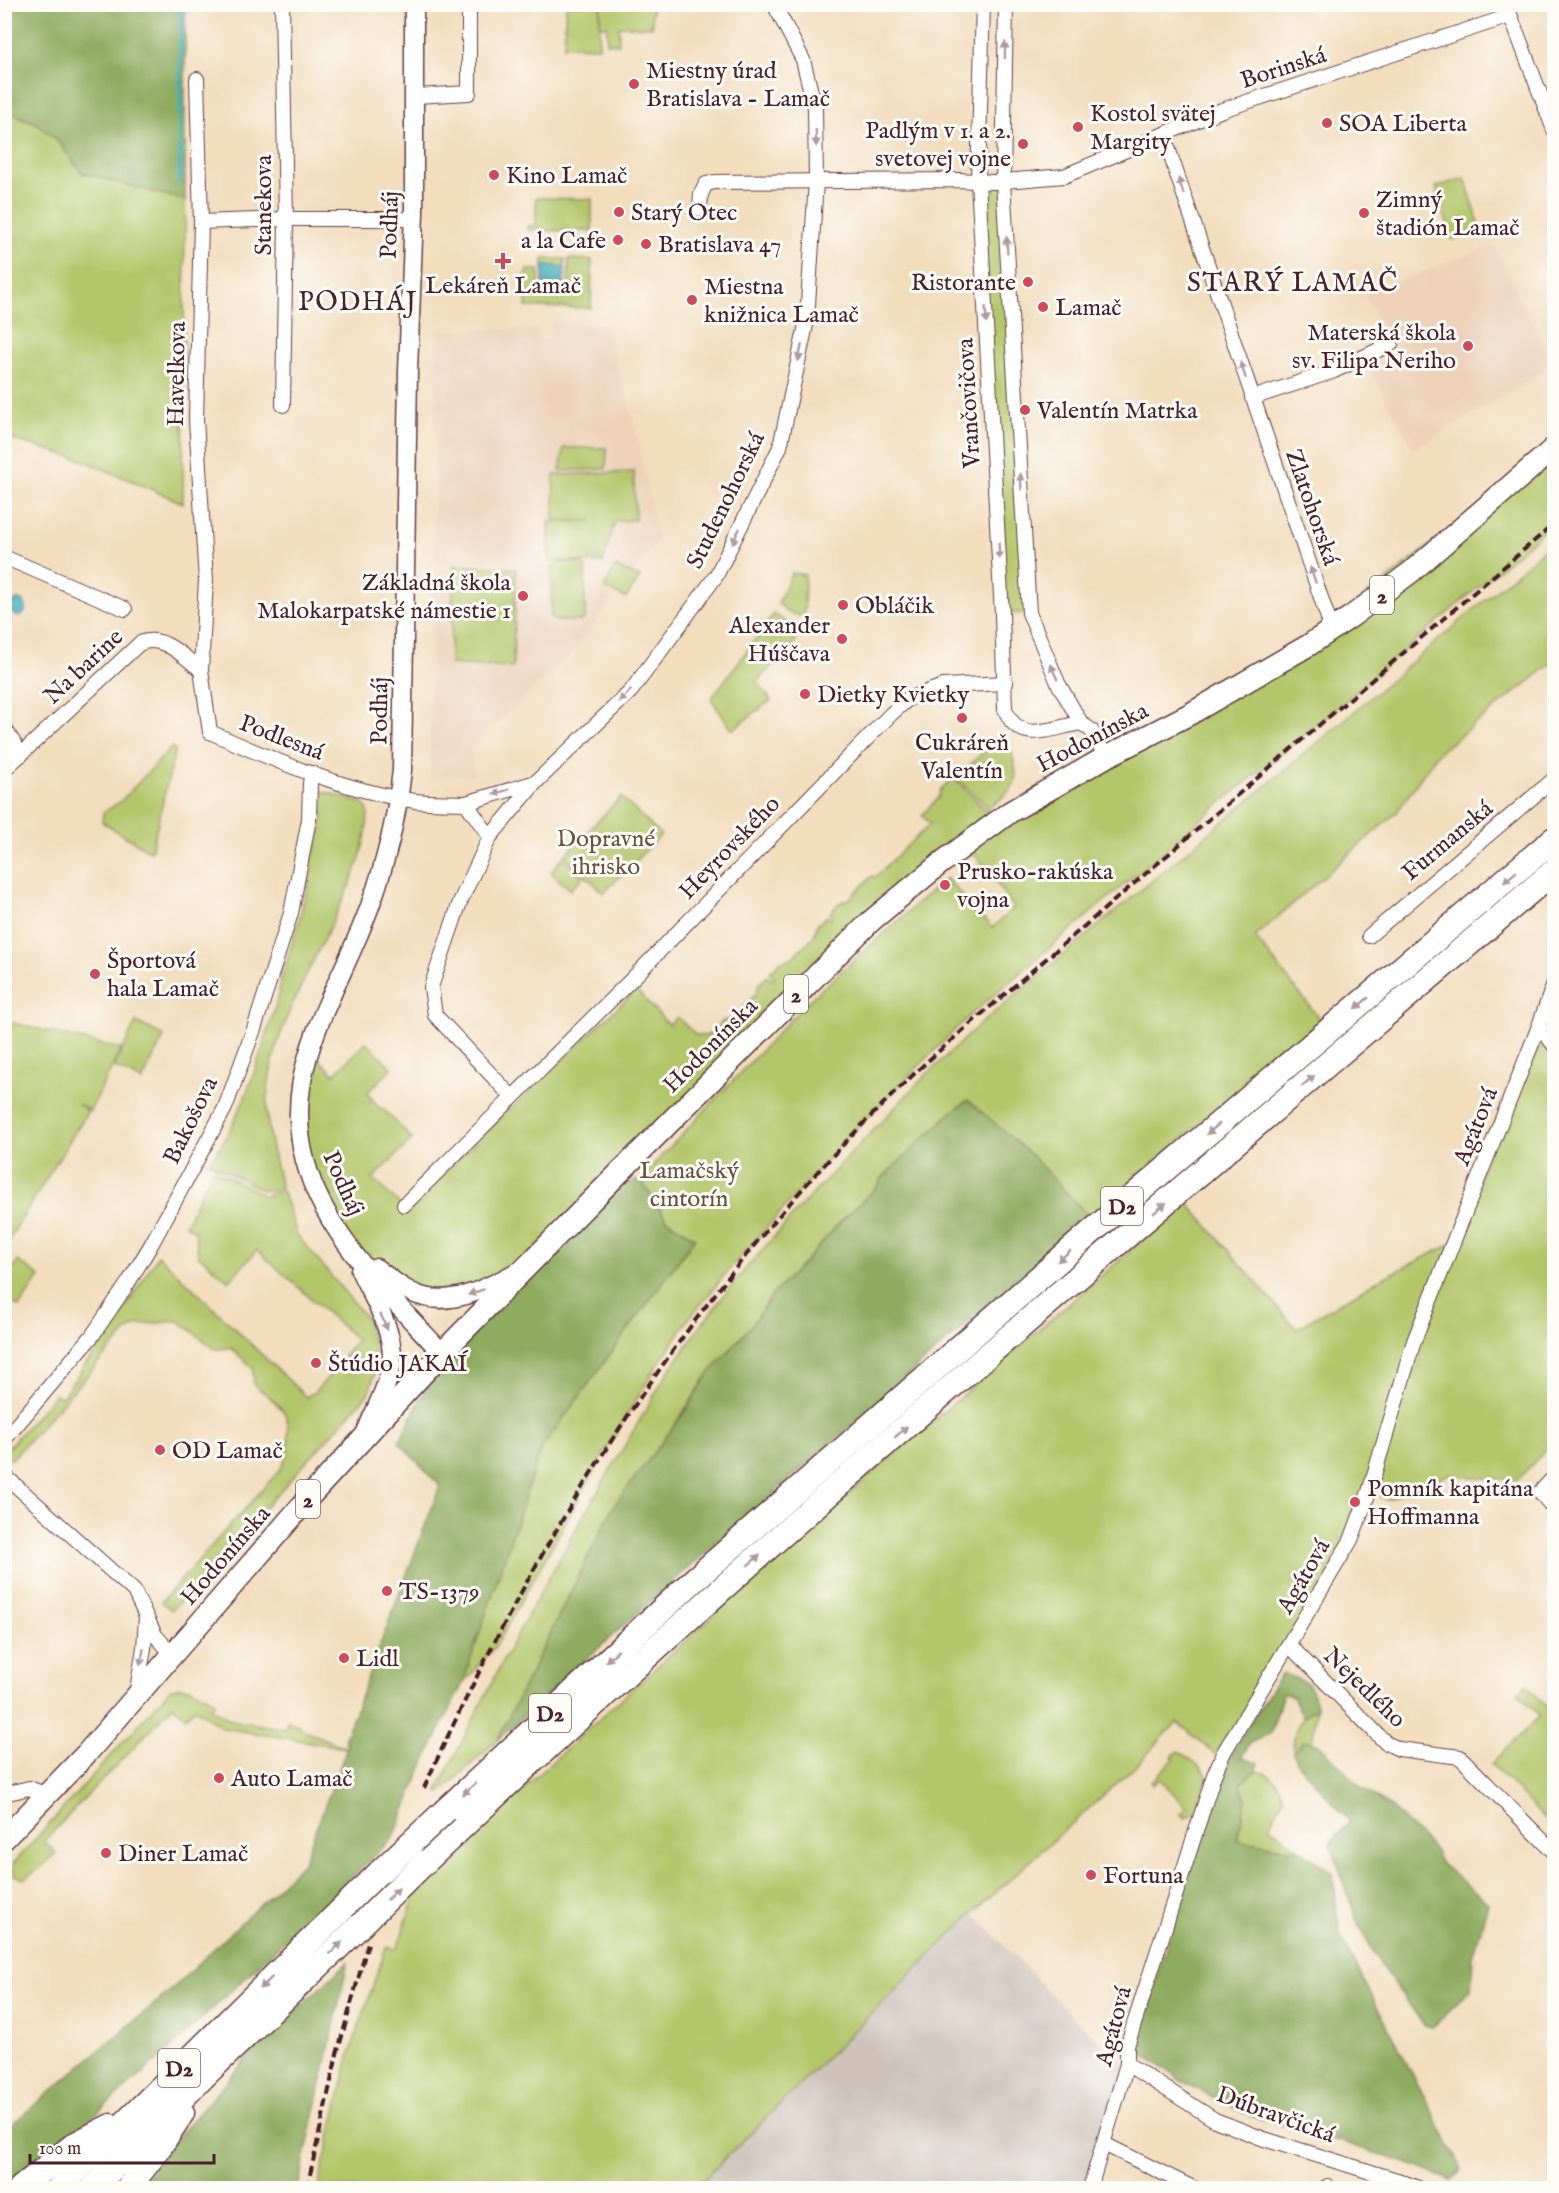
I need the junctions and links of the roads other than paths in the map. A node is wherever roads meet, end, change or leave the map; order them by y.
1 (282, 4) edge
2 (414, 4) edge
3 (469, 4) edge
4 (774, 4) edge
5 (983, 4) edge
6 (1006, 4) edge
7 (1508, 8) edge
8 (197, 79) dead end
9 (416, 96) junction
10 (1554, 130) edge
11 (1162, 135) junction
12 (978, 180) junction
13 (816, 181) junction
14 (1003, 182) junction
15 (700, 209) dead end
16 (286, 219) junction
17 (413, 219) junction
18 (201, 222) junction
19 (1391, 344) dead end
20 (1252, 398) junction
21 (283, 405) dead end
22 (1554, 448) edge
23 (4, 557) edge
24 (125, 609) dead end
25 (1332, 630) junction
26 (201, 670) junction
27 (1006, 683) junction
28 (1081, 723) junction
29 (4, 727) edge
30 (21, 755) junction
31 (1106, 757) junction
32 (4, 770) edge
33 (312, 773) junction
34 (1554, 779) edge
35 (536, 782) junction
36 (399, 798) junction
37 (466, 803) junction
38 (490, 837) junction
39 (1554, 839) edge
40 (1554, 871) edge
41 (1369, 936) dead end
42 (1554, 983) edge
43 (1539, 1026) junction
44 (1554, 1045) edge
45 (512, 1097) junction
46 (404, 1204) dead end
47 (350, 1250) junction
48 (528, 1266) junction
49 (442, 1353) junction
50 (365, 1436) junction
51 (4, 1440) edge
52 (4, 1475) edge
53 (1554, 1477) edge
54 (1554, 1509) edge
55 (146, 1615) junction
56 (663, 1625) junction
57 (1289, 1645) junction
58 (173, 1655) junction
59 (135, 1699) junction
60 (4, 1794) edge
61 (47, 1795) junction
62 (4, 1839) edge
63 (1554, 1852) edge
64 (1127, 2064) junction
65 (207, 2073) junction
66 (132, 2115) junction
67 (1104, 2145) junction
68 (21, 2188) edge
69 (59, 2188) edge
70 (93, 2188) edge
71 (128, 2188) edge
72 (1090, 2188) edge
73 (1193, 2188) edge
74 (1418, 2188) edge

1 - 16 street, Stanekova
2 - 9 street, Podháj
3 - 9 street
4 -> 13 street, Studenohorská
5 - 12 street, Vrančovičova
14 -> 6 street, Vrančovičova
7 - 10 street
7 - 11 street, Borinská
8 - 18 street, Havelkova
9 - 17 street, Podháj
11 - 14 street, Borinská
20 -> 11 street, Zlatohorská
12 - 13 street, Borinská
12 - 14 street, Borinská
12 -> 27 street, Vrančovičova
13 - 15 street, Borinská
13 -> 35 street, Studenohorská
28 -> 14 street, Vrančovičova
16 - 17 street
16 - 18 street
16 - 21 street, Stanekova
17 - 36 street, Podháj
18 - 26 street, Havelkova
19 - 20 street
25 -> 20 street, Zlatohorská
22 - 25 main road, Hodonínska / 2
23 - 24 street
25 - 31 main road, Hodonínska / 2
26 - 30 street, Na barine
26 - 33 street, Podlesná
27 - 28 street, Vrančovičova
27 - 45 street, Heyrovského
28 - 31 street, Vrančovičova
29 - 30 street
30 - 32 street, Na barine
31 - 48 main road, Hodonínska / 2
33 - 36 street, Podlesná
33 - 51 street, Bakošova
34 - 41 street, Furmanská
35 -> 37 street, Studenohorská
35 - 38 street, Studenohorská
36 - 37 street, Studenohorská
36 - 47 street, Podháj
37 - 38 street
38 - 45 street, Studenohorská
39 -> 56 highway, D2
56 -> 40 highway, D2
42 - 43 street, Agátová
43 - 44 street
43 - 57 street, Agátová
45 - 46 street, Heyrovského
48 -> 47 street
47 - 49 street, Podháj
47 -> 50 street
48 - 49 main road, Hodonínska / 2
49 - 50 main road, Hodonínska / 2
50 - 58 main road, Hodonínska / 2
52 - 55 street
53 - 54 street
55 - 58 street
55 -> 59 street
65 -> 56 highway, D2, bridge
56 -> 66 highway, D2, bridge
57 - 63 street, Nejedlého
57 - 64 street, Agátová
58 - 59 main road, Hodonínska / 2
59 - 61 main road, Hodonínska / 2
60 - 61 street
61 - 62 main road, Hodonínska / 2
64 - 67 street, Agátová
64 - 74 street, Dúbravčická
65 - 70 highway, D2
65 - 71 highway
66 - 68 highway
66 - 69 highway, D2
67 - 72 street, Agátová
67 - 73 street

